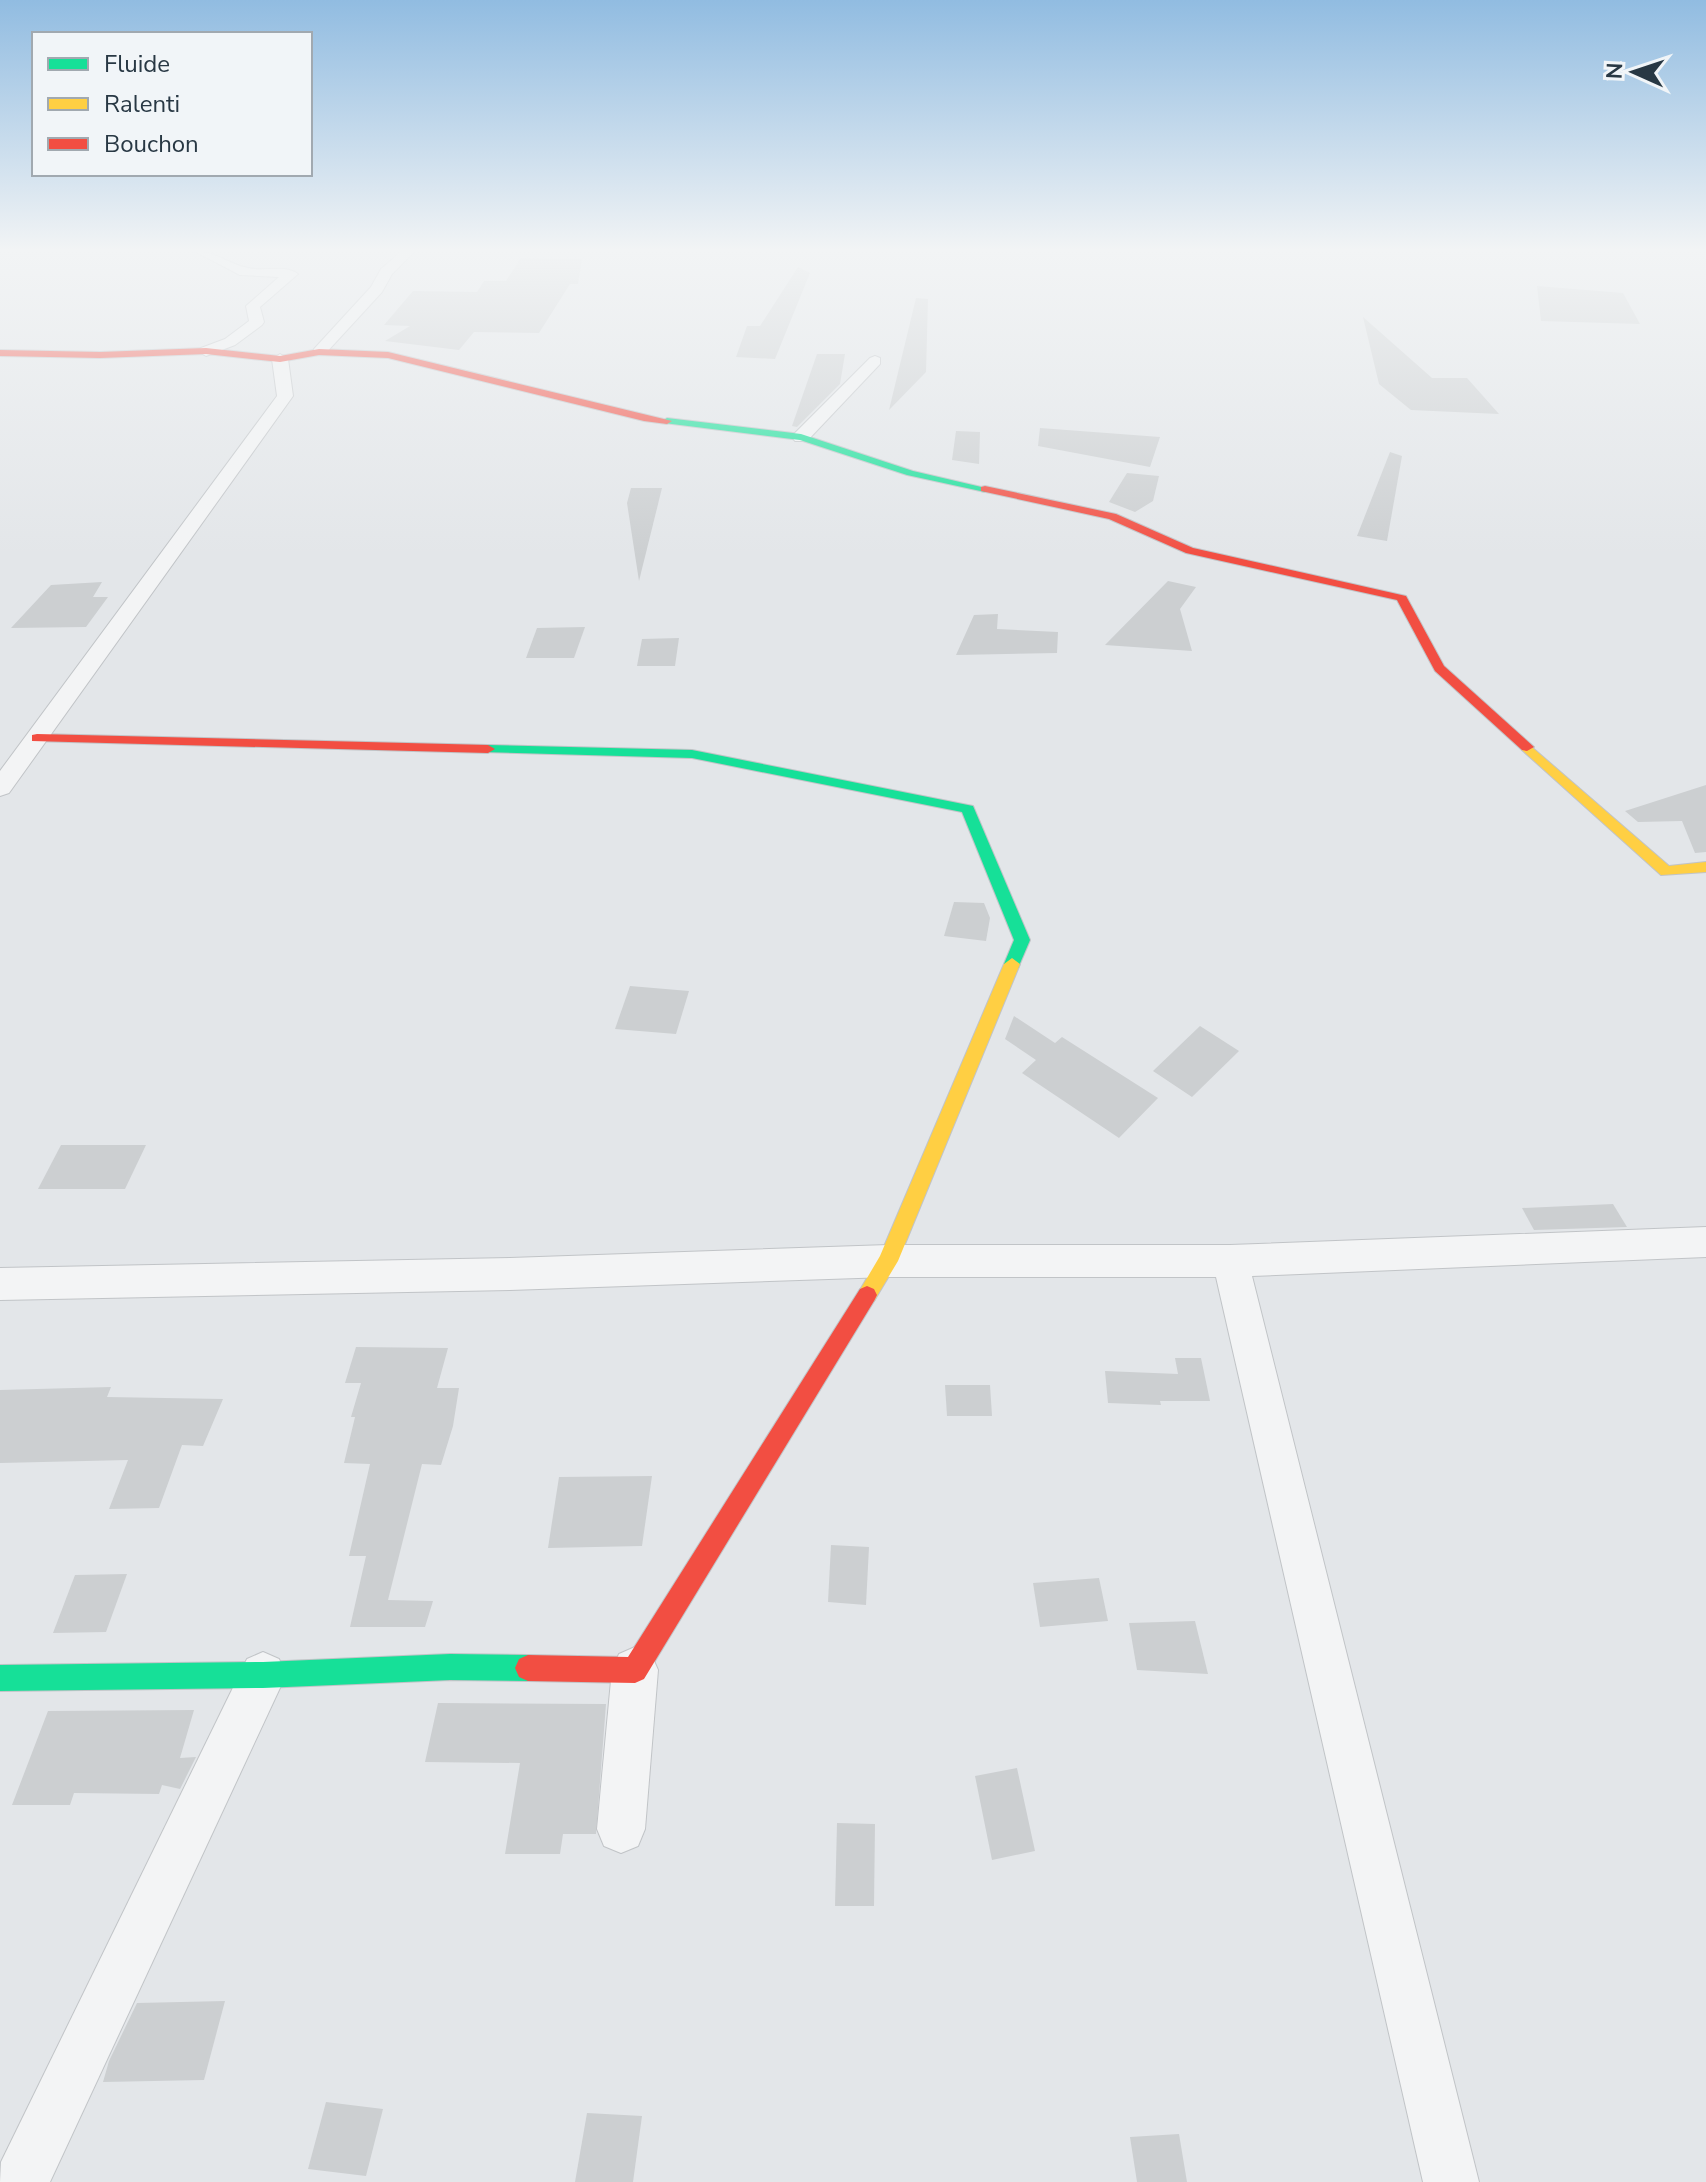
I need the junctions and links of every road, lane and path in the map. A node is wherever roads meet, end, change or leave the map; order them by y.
1 (0, 353) edge
2 (158, 353) edge
3 (223, 353) edge
4 (314, 353) edge
5 (338, 353) edge
6 (280, 359) junction
7 (875, 361) dead end
8 (801, 437) junction
9 (37, 738) junction
10 (0, 788) edge
11 (1706, 867) edge
12 (1706, 1242) edge
13 (888, 1261) junction
14 (1230, 1261) junction
15 (0, 1284) edge
16 (635, 1670) junction
17 (263, 1675) junction
18 (0, 1678) edge
19 (621, 1829) dead end
20 (21, 2182) edge
21 (1451, 2182) edge

1 - 2 street
3 - 6 street
4 - 6 street
5 - 8 street
6 - 9 street
7 - 8 street
8 - 11 street
9 - 10 street
9 - 13 street
12 - 14 street
13 - 14 street
13 - 15 street
13 - 16 street
14 - 21 street
16 - 17 street
16 - 19 street
17 - 18 street
17 - 20 street

